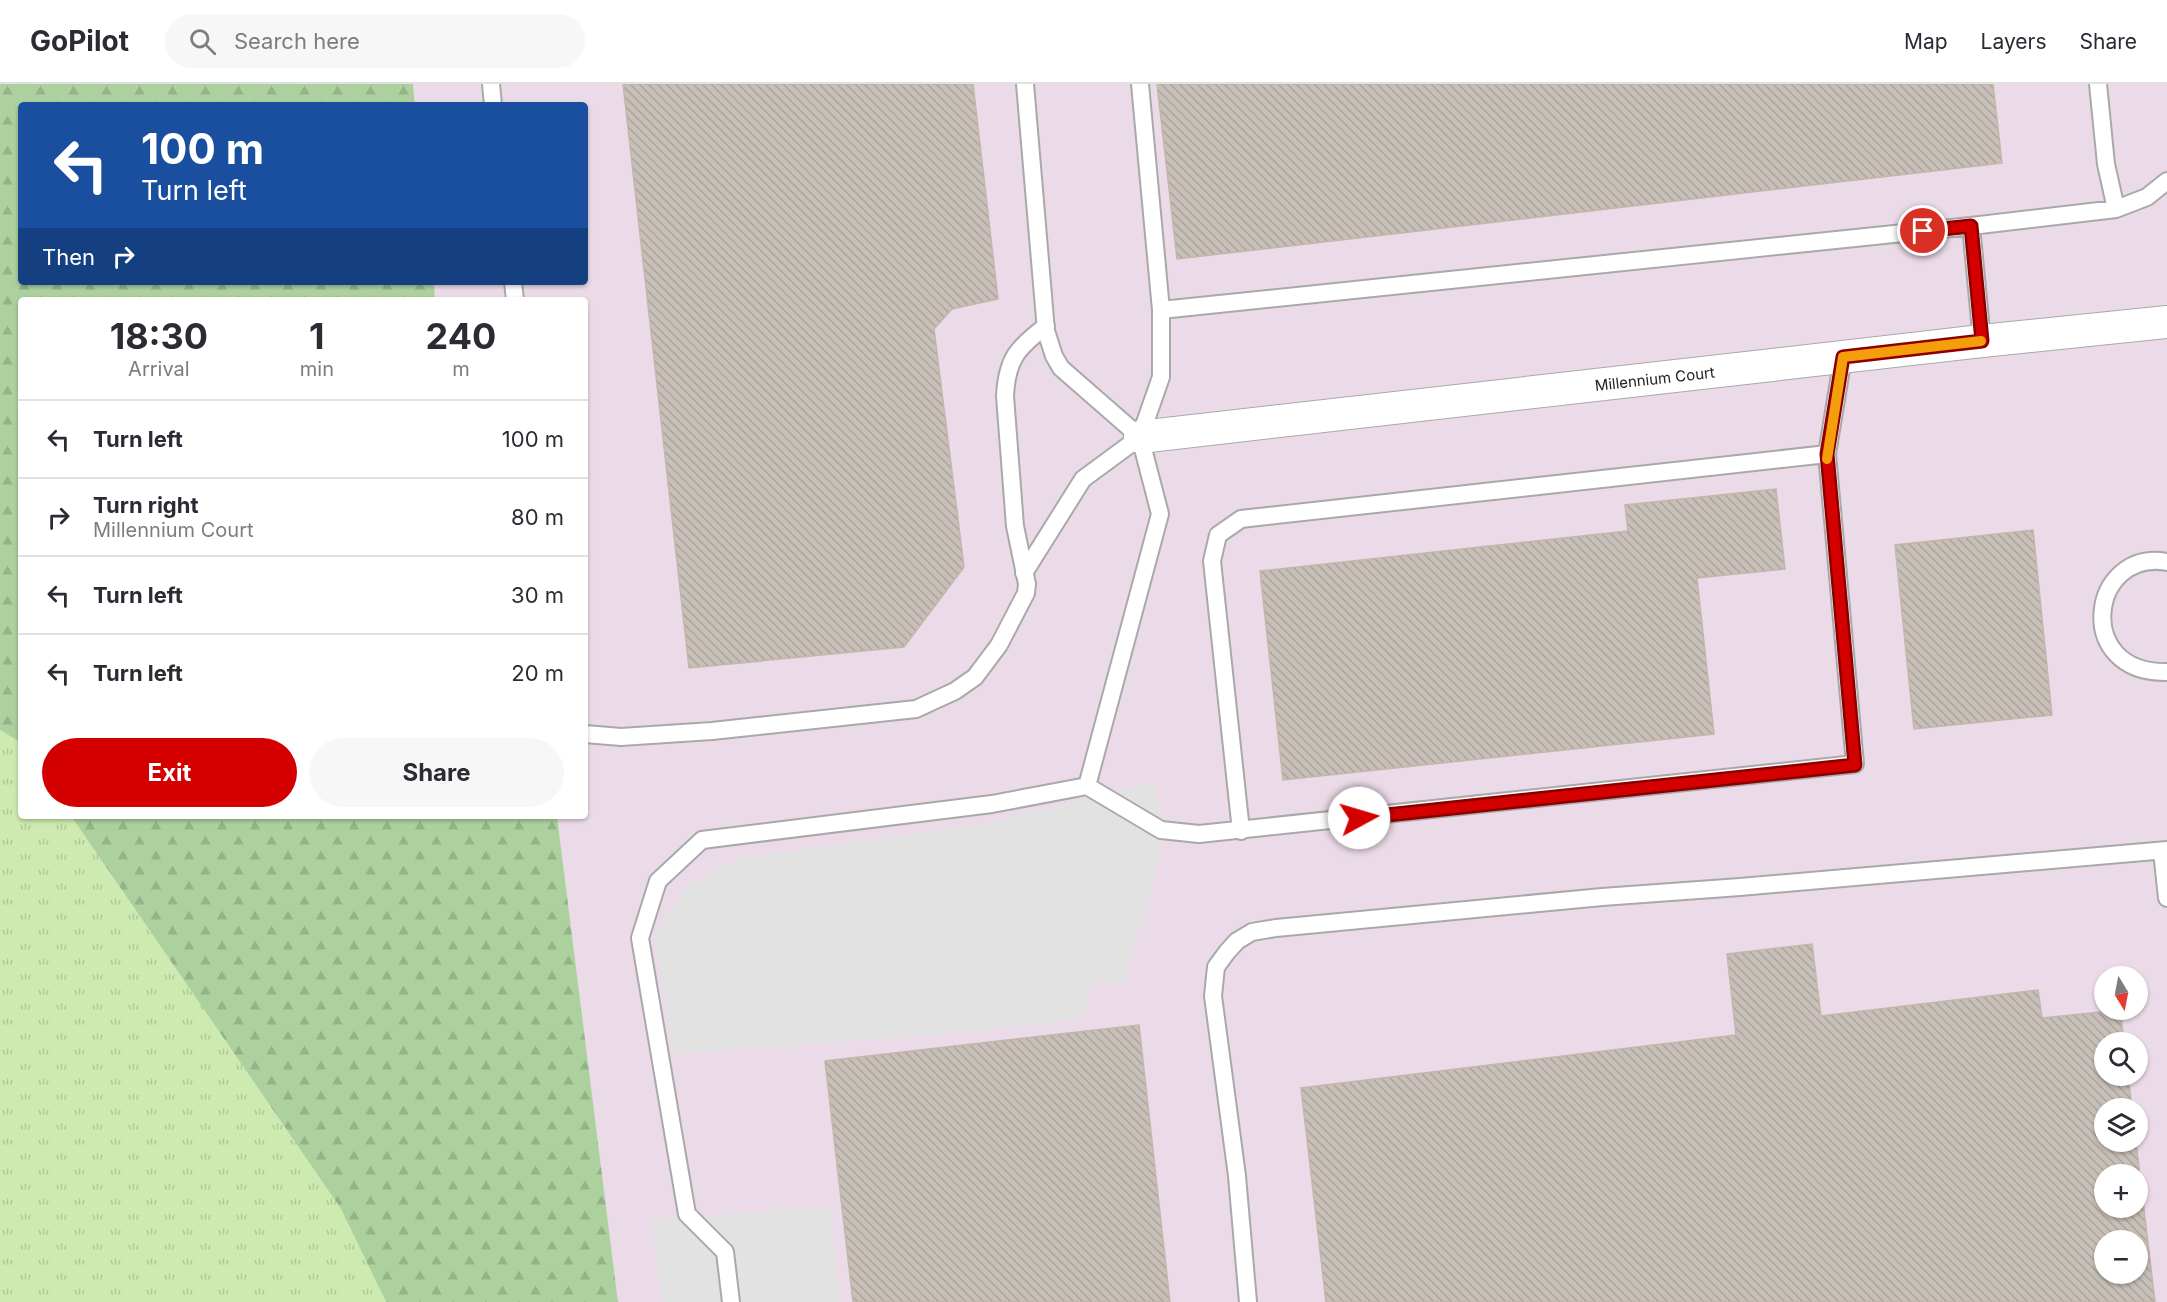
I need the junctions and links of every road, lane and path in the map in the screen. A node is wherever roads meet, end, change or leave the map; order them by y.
1 (491, 84) edge
2 (1025, 84) edge
3 (1140, 84) edge
4 (2098, 84) edge
5 (493, 102) edge
6 (2167, 181) edge
7 (2116, 209) junction
8 (1971, 226) junction
9 (1161, 310) junction
10 (2167, 322) edge
11 (1046, 326) junction
12 (1982, 341) junction
13 (1843, 357) junction
14 (1140, 437) junction
15 (1827, 454) junction
16 (2167, 562) edge
17 (1024, 573) junction
18 (2167, 672) edge
19 (588, 734) edge
20 (1087, 786) junction
21 (1241, 831) junction
22 (2164, 850) edge
23 (2167, 898) edge
24 (732, 1302) edge
25 (1248, 1302) edge

1 - 5 lane
2 - 11 lane
3 - 9 lane
4 - 7 lane
6 - 7 lane
7 - 8 lane
8 - 9 lane
8 - 12 lane
9 - 14 lane
10 - 12 street, Millennium Court
11 - 14 lane
11 - 17 lane
12 - 13 street, Millennium Court
13 - 14 street, Millennium Court
13 - 15 lane
14 - 17 lane
14 - 20 lane
15 - 21 lane
15 - 21 lane
16 - 18 lane
17 - 19 lane
20 - 21 lane
20 - 24 lane
22 - 23 lane
22 - 25 lane

